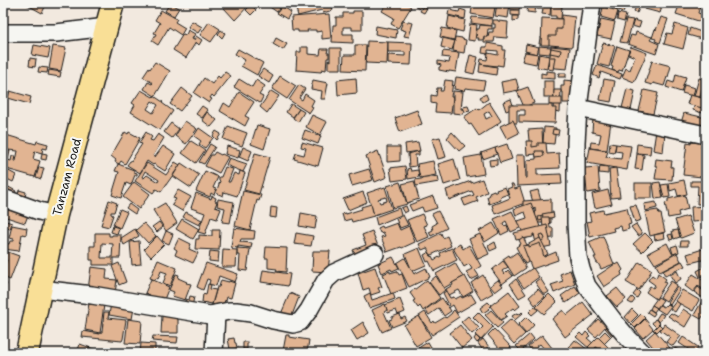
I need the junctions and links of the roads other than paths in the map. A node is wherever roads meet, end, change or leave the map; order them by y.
1 (113, 3) edge
2 (592, 3) edge
3 (107, 27) junction
4 (3, 33) edge
5 (578, 108) junction
6 (706, 135) edge
7 (3, 198) edge
8 (56, 215) junction
9 (375, 254) dead end
10 (40, 289) junction
11 (216, 314) junction
12 (27, 353) edge
13 (214, 353) edge
14 (643, 353) edge

1 - 3 highway, Tanzam Road
2 - 5 street
3 - 4 street
3 - 8 highway, Tanzam Road
5 - 6 street
5 - 14 street
7 - 8 street
8 - 10 highway, Tanzam Road
9 - 11 street
10 - 11 street
10 - 12 highway, Tanzam Road
11 - 13 street

